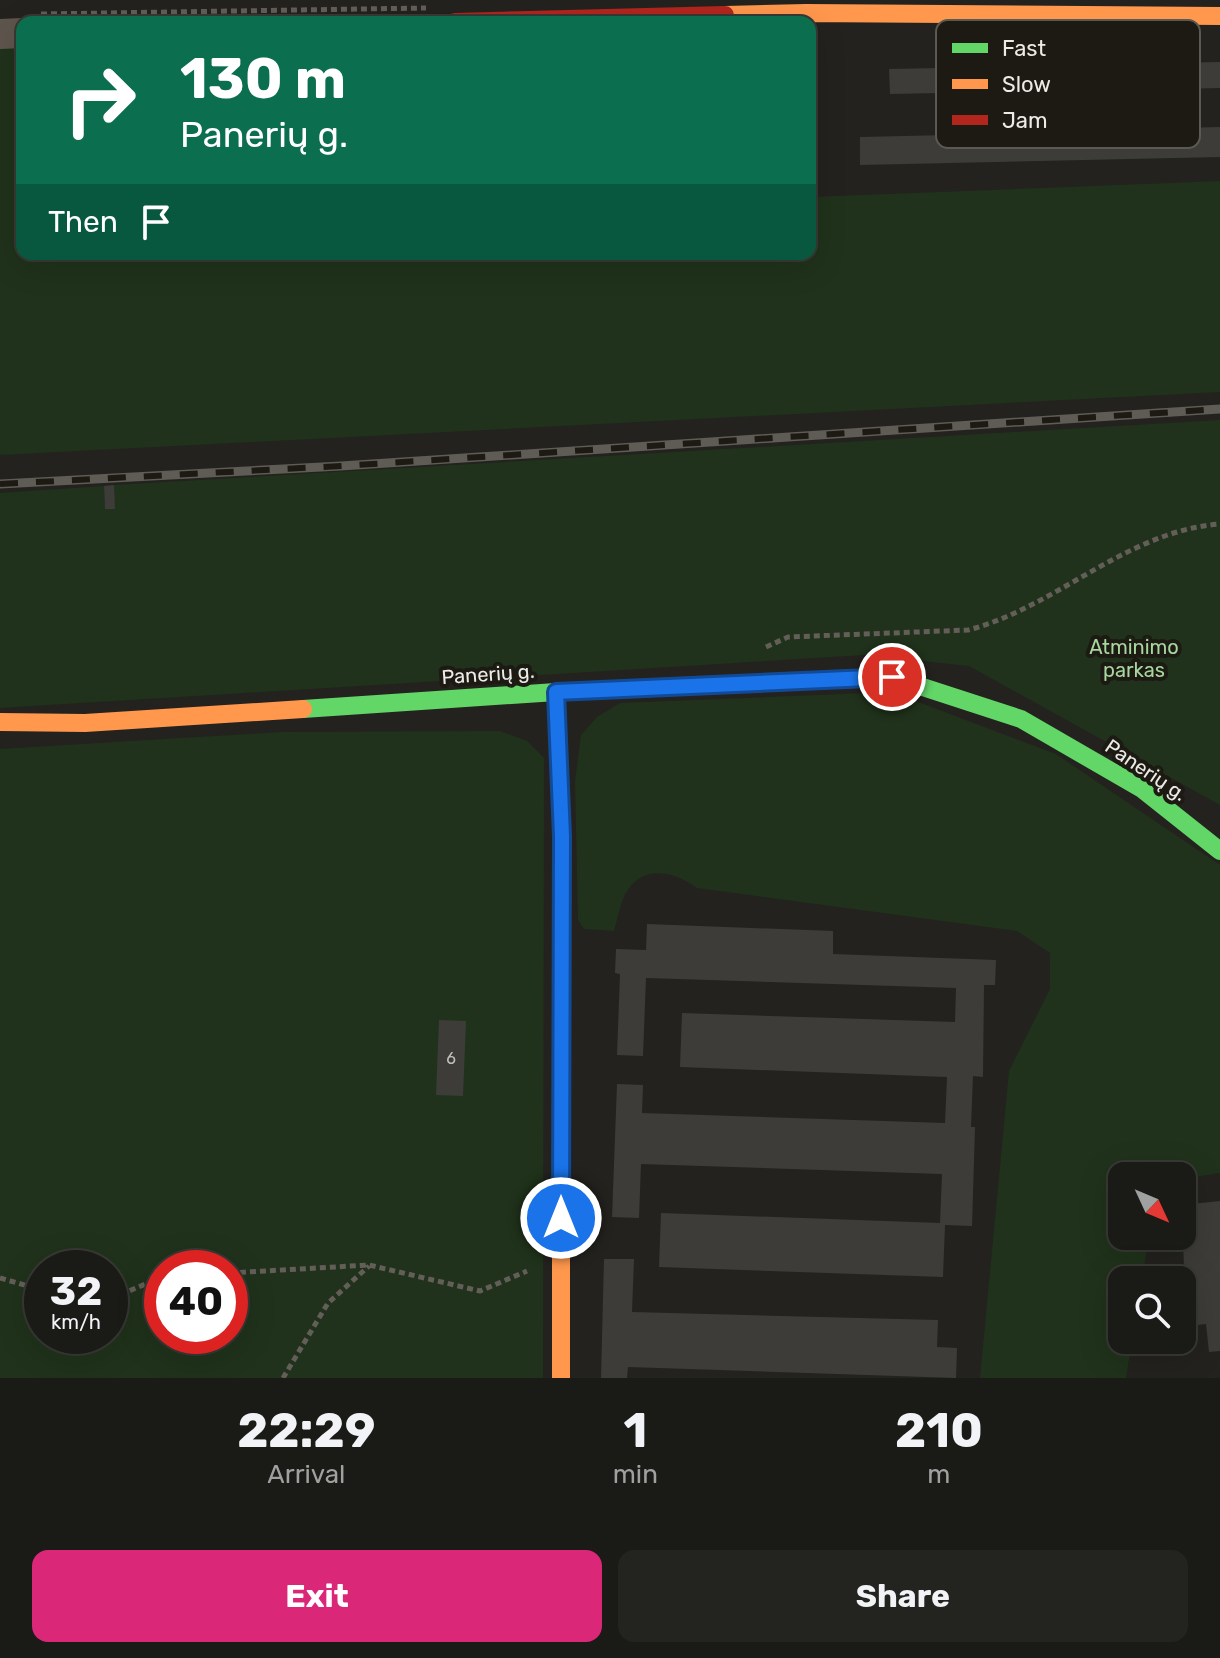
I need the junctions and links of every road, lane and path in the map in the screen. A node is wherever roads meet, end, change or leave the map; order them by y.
1 (806, 6) edge
2 (429, 8) dead end
3 (228, 16) edge
4 (587, 16) edge
5 (1220, 16) edge
6 (1220, 524) edge
7 (757, 651) dead end
8 (556, 692) junction
9 (0, 722) edge
10 (1220, 851) edge
11 (561, 1258) junction
12 (369, 1265) junction
13 (248, 1272) edge
14 (0, 1278) edge
15 (24, 1285) edge
16 (283, 1378) edge
17 (561, 1378) edge

1 - 4 street
1 - 5 street
2 - 3 path
6 - 7 path
8 - 9 street, Panerių g.
8 - 10 street, Panerių g.
8 - 11 street
11 - 12 path
11 - 17 street
12 - 13 path
12 - 16 path
14 - 15 path

